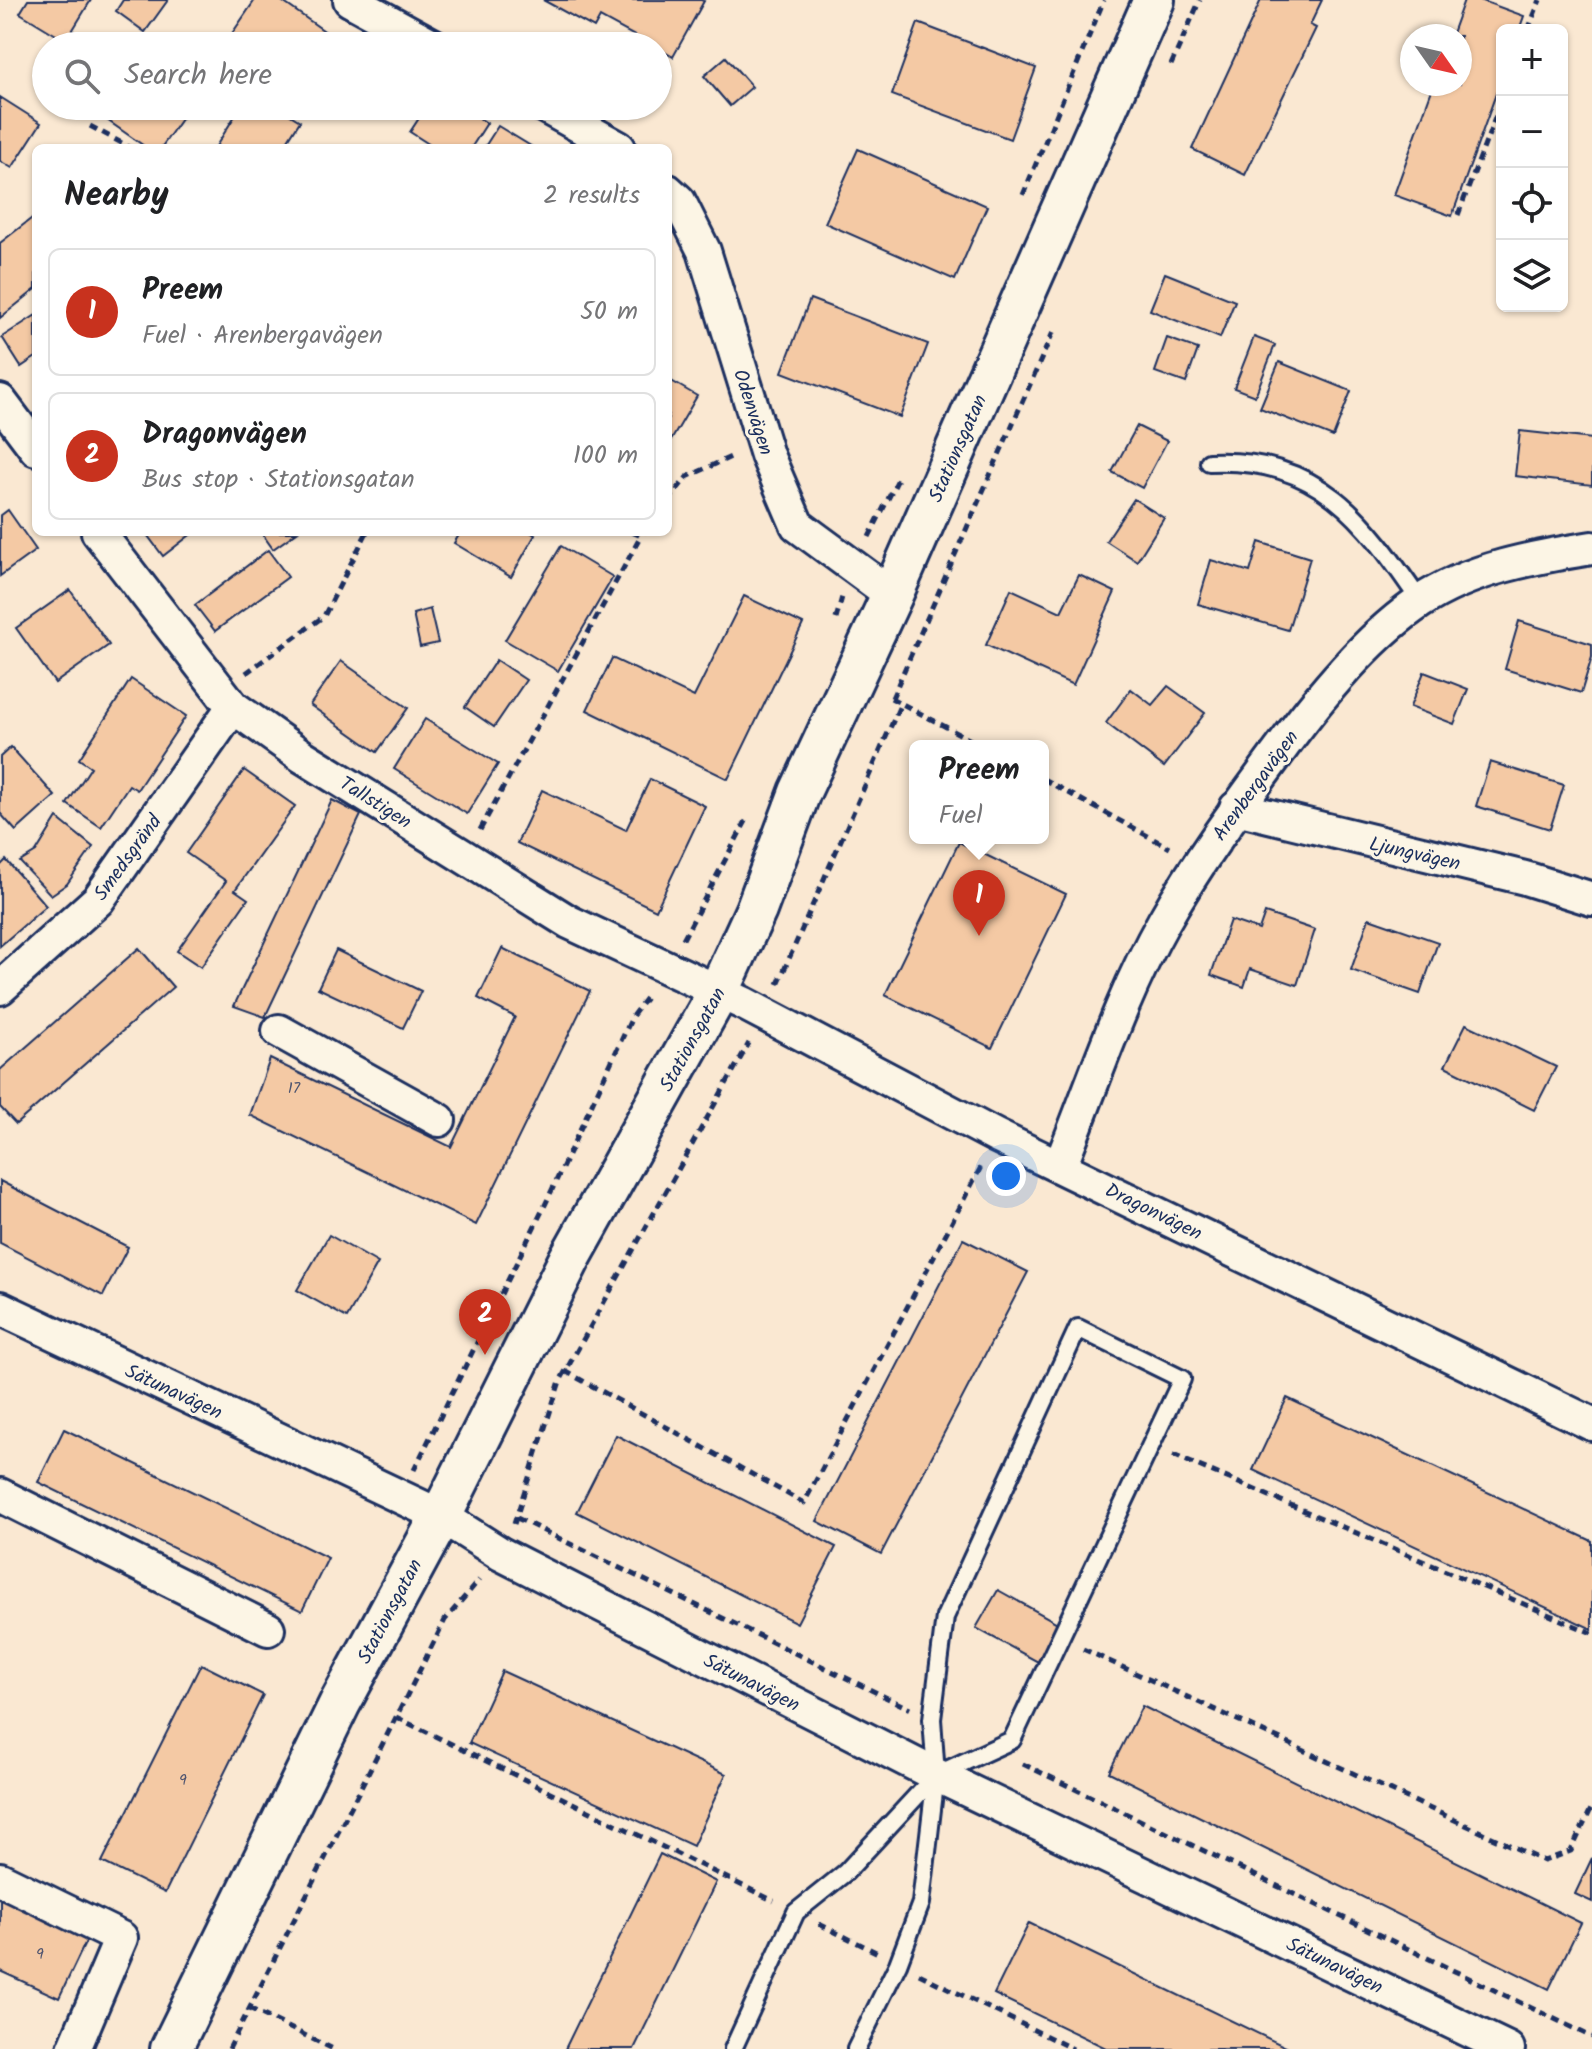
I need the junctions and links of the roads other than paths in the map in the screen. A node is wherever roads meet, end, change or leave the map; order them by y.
1 (350, 0) edge
2 (1154, 0) edge
3 (408, 32) edge
4 (569, 120) edge
5 (612, 144) edge
6 (672, 195) edge
7 (0, 401) edge
8 (32, 444) edge
9 (1209, 462) dead end
10 (101, 536) edge
11 (1592, 548) edge
12 (892, 595) junction
13 (1420, 601) junction
14 (226, 699) junction
15 (1236, 808) junction
16 (1592, 899) edge
17 (0, 988) edge
18 (718, 993) junction
19 (279, 1031) dead end
20 (439, 1120) dead end
21 (1060, 1166) junction
22 (0, 1308) edge
23 (1592, 1424) edge
24 (0, 1495) edge
25 (441, 1516) junction
26 (268, 1629) dead end
27 (936, 1775) junction
28 (0, 1879) edge
29 (74, 2049) edge
30 (171, 2049) edge
31 (733, 2049) edge
32 (856, 2049) edge
33 (1508, 2049) edge

1 - 3 street
2 - 12 street, Stationsgatan
4 - 5 street
6 - 12 street, Odenvägen
7 - 8 street
9 - 13 lane
10 - 14 street, Tallstigen
11 - 13 street, Arenbergavägen
12 - 18 street, Stationsgatan
13 - 15 street, Arenbergavägen
14 - 17 street, Smedsgränd
14 - 18 street, Tallstigen
15 - 16 street, Ljungvägen
15 - 21 street, Arenbergavägen
18 - 21 street, Dragonvägen
18 - 25 street, Stationsgatan
19 - 20 street
21 - 23 street, Dragonvägen
22 - 25 street, Sätunavägen
24 - 26 street
25 - 27 street, Sätunavägen
25 - 30 street, Stationsgatan
27 - 27 lane
27 - 31 lane
27 - 32 lane
27 - 33 street, Sätunavägen
28 - 29 street

